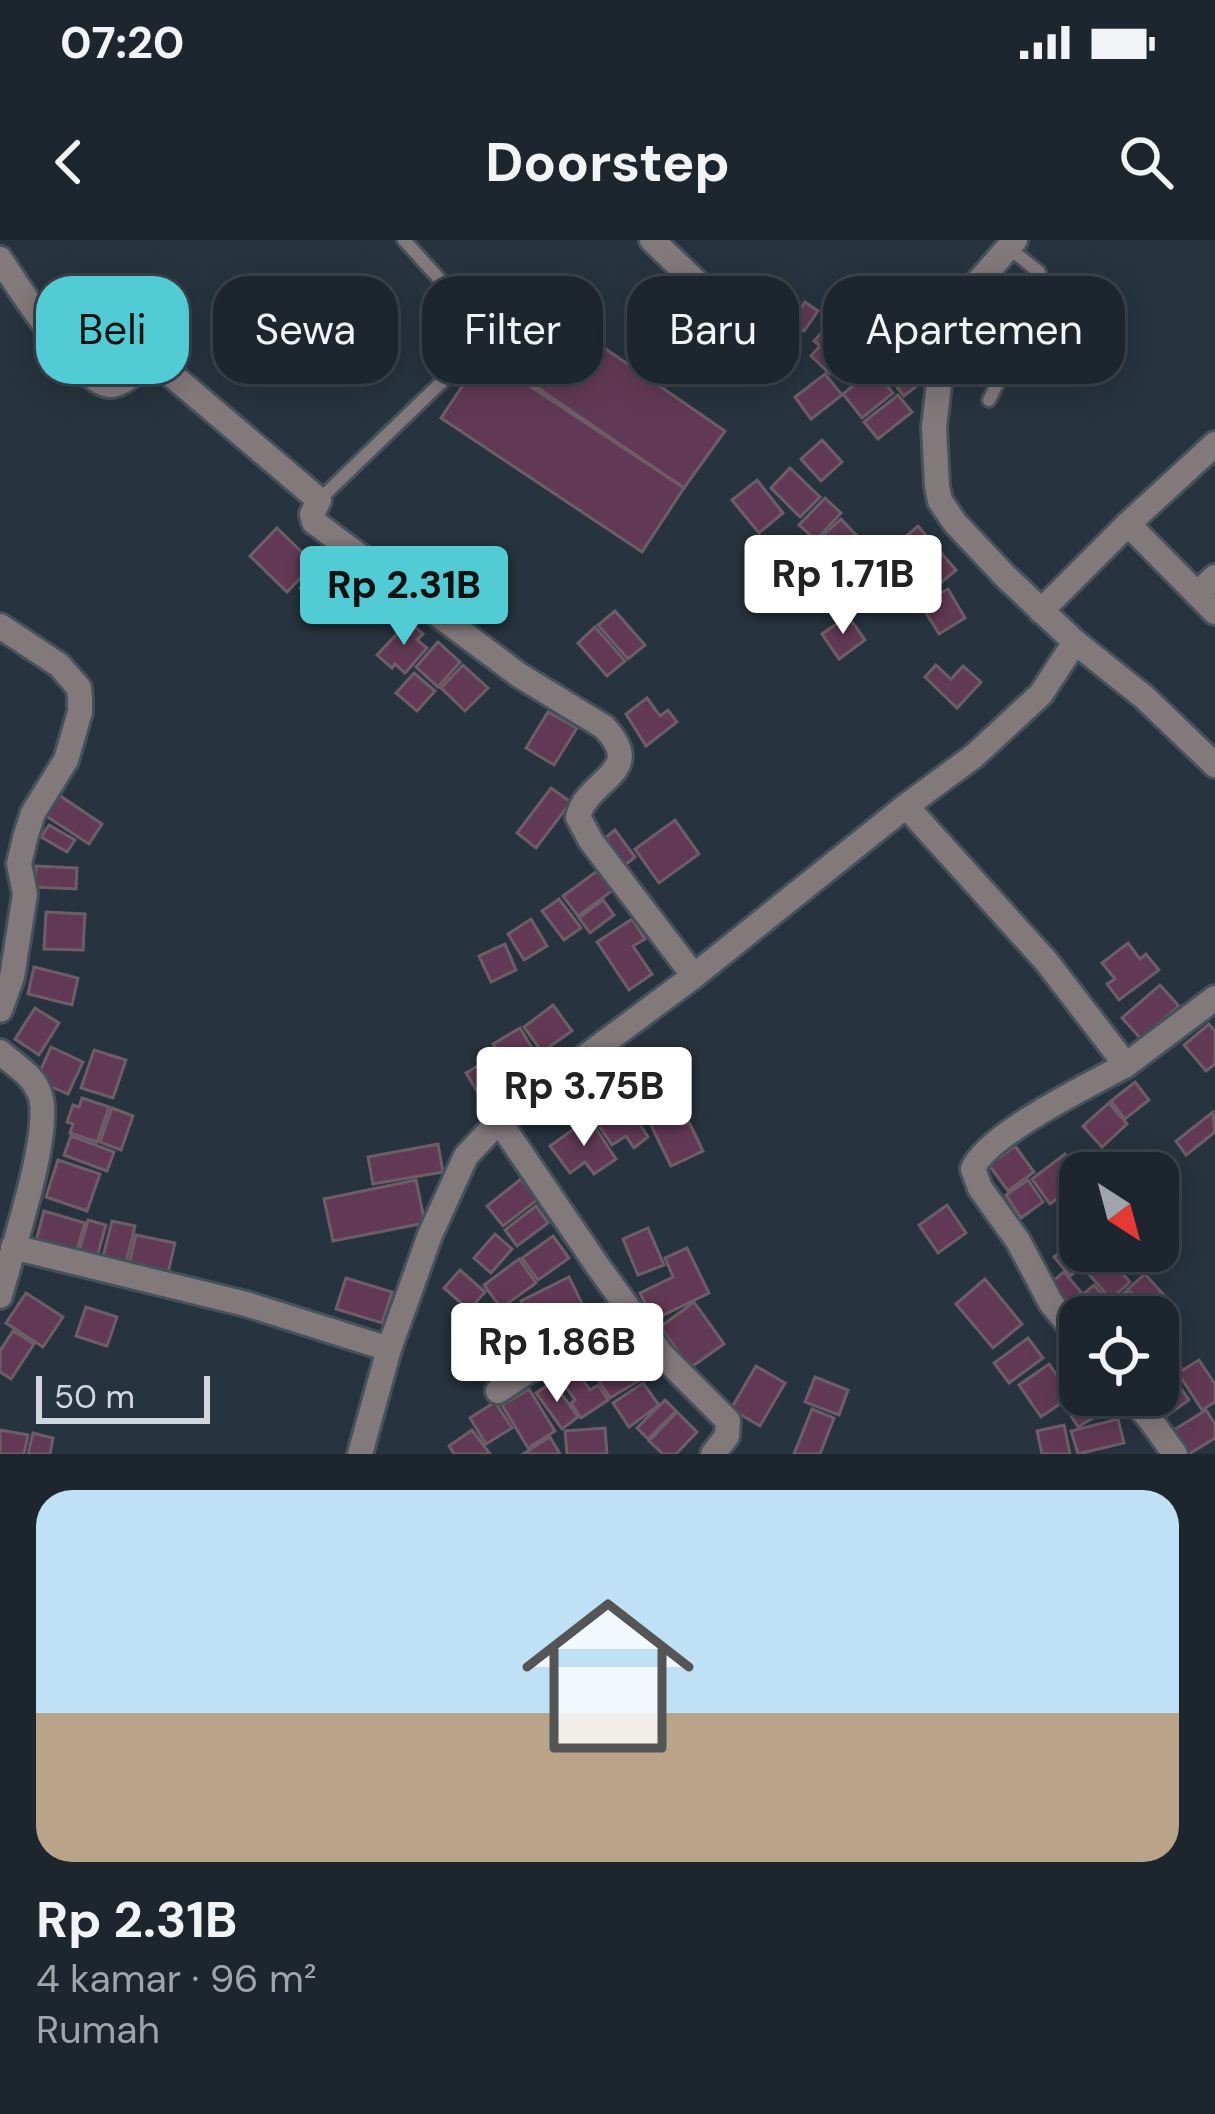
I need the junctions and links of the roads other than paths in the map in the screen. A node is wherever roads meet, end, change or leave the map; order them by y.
1 (404, 240) edge
2 (652, 240) edge
3 (1011, 244) edge
4 (0, 259) edge
5 (690, 276) edge
6 (989, 400) dead end
7 (1215, 444) edge
8 (319, 500) junction
9 (1128, 524) junction
10 (1209, 594) edge
11 (1041, 611) junction
12 (0, 626) edge
13 (1075, 642) junction
14 (1215, 765) edge
15 (906, 806) junction
16 (7, 959) edge
17 (694, 976) junction
18 (1215, 998) edge
19 (0, 1010) edge
20 (0, 1052) edge
21 (1126, 1065) junction
22 (499, 1121) junction
23 (13, 1247) junction
24 (0, 1296) edge
25 (625, 1306) junction
26 (1059, 1313) edge
27 (389, 1349) junction
28 (498, 1391) dead end
29 (1147, 1416) edge
30 (360, 1454) edge
31 (713, 1454) edge
32 (1175, 1454) edge

1 - 8 lane
2 - 5 street
3 - 6 lane
3 - 11 street
4 - 8 street
7 - 9 street
8 - 17 street
9 - 10 street
9 - 11 street
11 - 13 street
12 - 16 street
13 - 14 street
13 - 15 street
15 - 17 street
15 - 21 street
16 - 19 street
17 - 22 street
18 - 21 street
20 - 23 street
21 - 26 street
22 - 25 street
22 - 27 street
23 - 24 street
23 - 27 street
25 - 28 street
25 - 31 street
27 - 30 street
29 - 32 street

